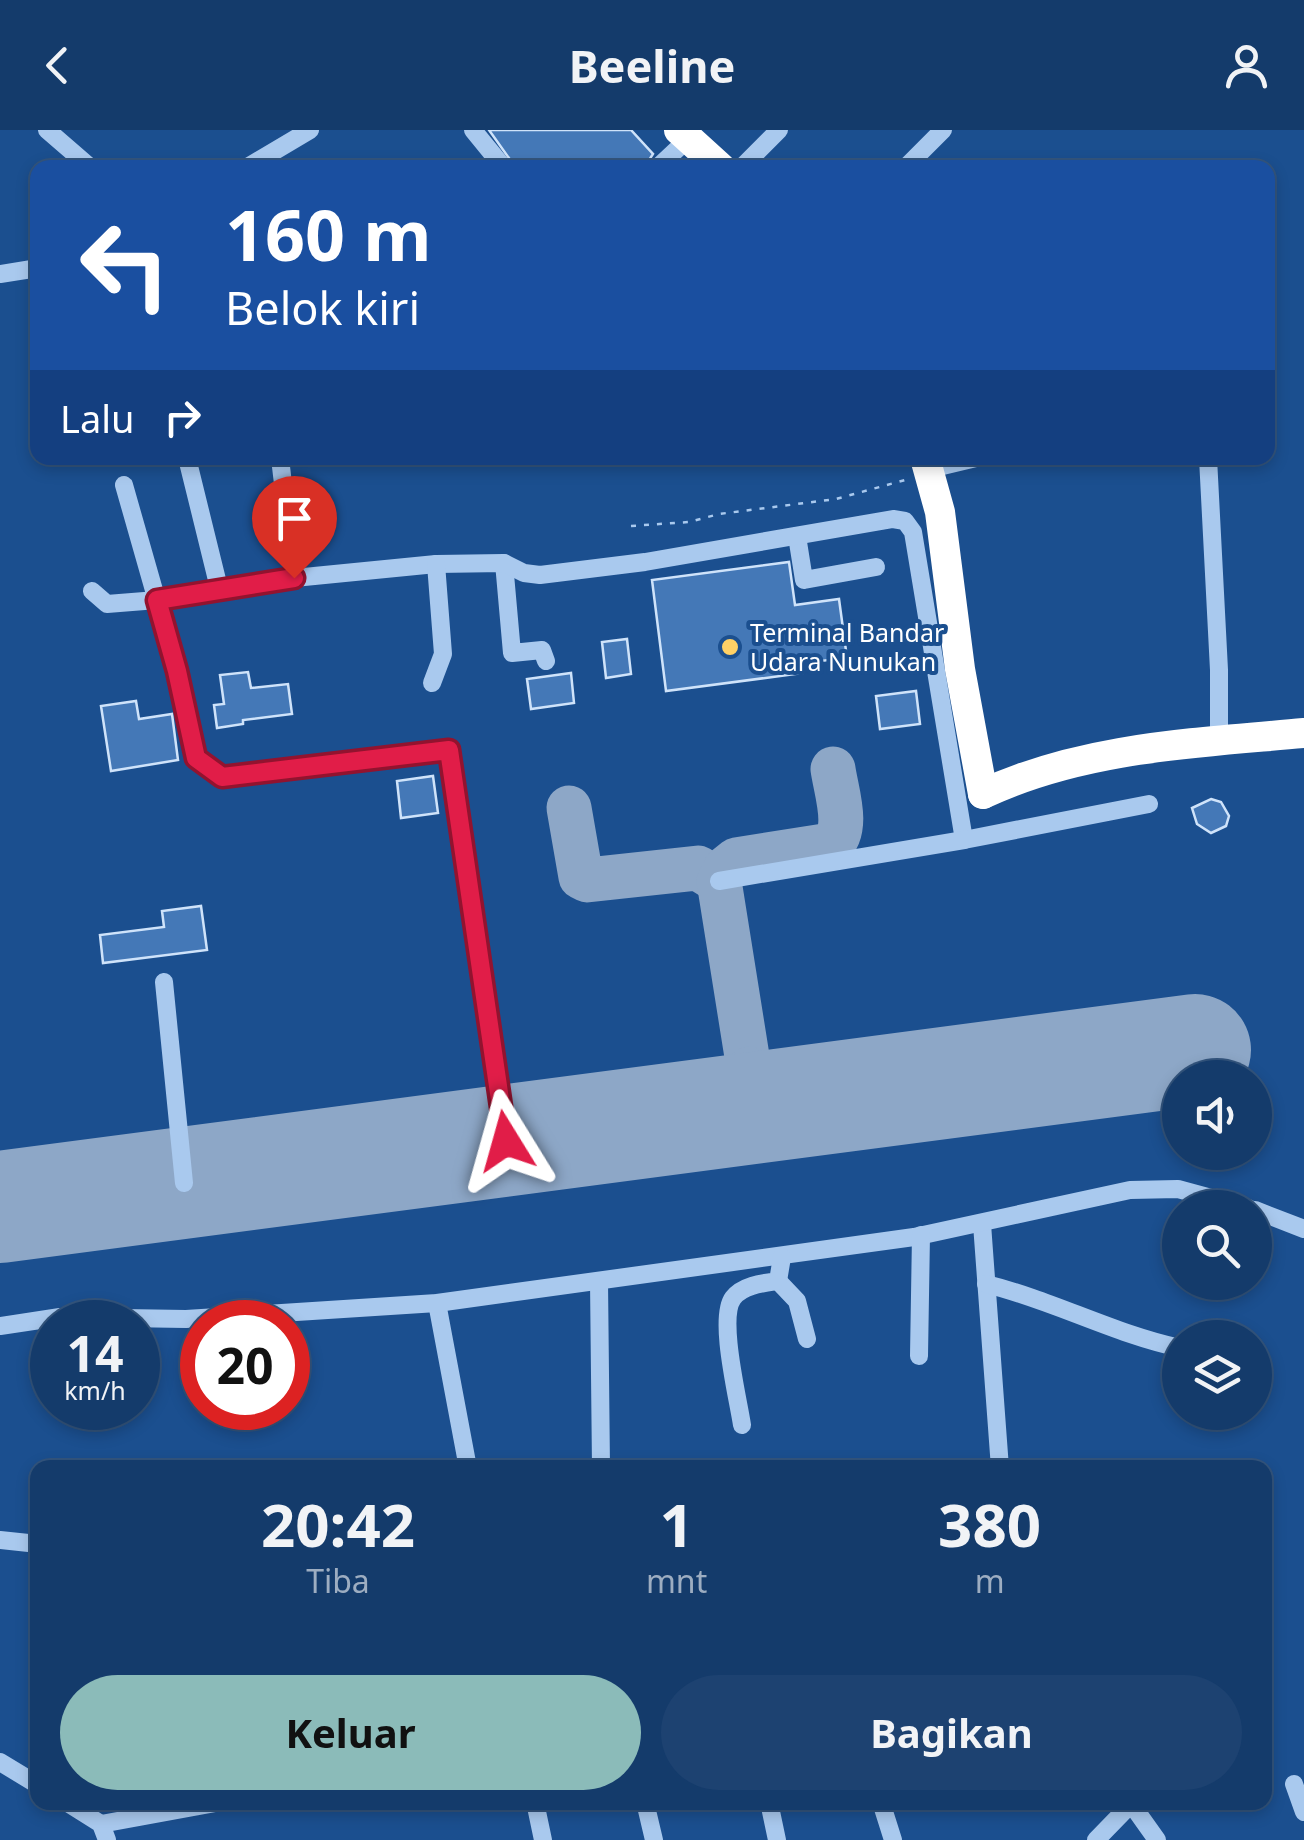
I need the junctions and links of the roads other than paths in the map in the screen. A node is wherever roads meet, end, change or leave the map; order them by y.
1 (47, 130) edge
2 (310, 130) edge
3 (473, 130) edge
4 (779, 130) edge
5 (943, 130) edge
6 (683, 134) edge
7 (81, 160) edge
8 (259, 160) edge
9 (493, 160) edge
10 (662, 160) edge
11 (712, 160) edge
12 (749, 160) edge
13 (913, 160) edge
14 (30, 269) edge
15 (0, 274) edge
16 (189, 465) edge
17 (281, 465) edge
18 (1208, 465) edge
19 (928, 467) edge
20 (124, 486) dead end
21 (797, 536) junction
22 (504, 563) junction
23 (436, 564) junction
24 (876, 568) dead end
25 (294, 578) junction
26 (219, 588) junction
27 (92, 590) dead end
28 (157, 600) junction
29 (546, 661) dead end
30 (948, 671) junction
31 (432, 683) dead end
32 (1304, 733) edge
33 (1219, 741) junction
34 (1304, 752) edge
35 (983, 794) junction
36 (1150, 804) dead end
37 (964, 840) junction
38 (719, 881) dead end
39 (164, 982) dead end
40 (506, 1141) dead end
41 (184, 1184) dead end
42 (1182, 1190) edge
43 (1272, 1217) edge
44 (982, 1224) junction
45 (1304, 1229) edge
46 (922, 1235) junction
47 (782, 1256) junction
48 (599, 1281) junction
49 (778, 1281) junction
50 (986, 1284) junction
51 (436, 1302) junction
52 (0, 1326) edge
53 (806, 1339) dead end
54 (1162, 1344) edge
55 (919, 1356) dead end
56 (742, 1425) dead end
57 (466, 1460) edge
58 (601, 1460) edge
59 (999, 1460) edge
60 (0, 1540) edge
61 (30, 1543) edge
62 (0, 1762) edge
63 (30, 1779) edge
64 (1294, 1784) dead end
65 (168, 1810) edge
66 (537, 1810) edge
67 (647, 1810) edge
68 (771, 1810) edge
69 (884, 1810) edge
70 (1124, 1810) edge
71 (1136, 1810) edge
72 (1304, 1812) edge
73 (97, 1821) edge
74 (543, 1840) edge
75 (654, 1840) edge
76 (777, 1840) edge
77 (893, 1840) edge
78 (1096, 1840) edge
79 (1157, 1840) edge

1 - 7 street
2 - 8 street
3 - 9 street
4 - 12 street
5 - 13 street
6 - 10 street
6 - 11 highway
14 - 15 street
16 - 26 street
17 - 25 street
18 - 33 street
19 - 30 highway
20 - 28 street
21 - 22 street
21 - 24 street
21 - 30 street
22 - 23 street
22 - 29 street
23 - 25 street
23 - 31 street
25 - 26 street
26 - 28 street
27 - 28 street
28 - 40 street
30 - 35 highway
30 - 37 street
32 - 33 highway
33 - 35 highway
34 - 35 highway
36 - 37 street
37 - 38 street
39 - 41 street
42 - 44 street
43 - 45 street
44 - 46 street
44 - 50 street
46 - 47 street
46 - 55 street
47 - 48 street
47 - 49 street
48 - 51 street
48 - 58 street
49 - 53 street
49 - 56 street
50 - 54 street
50 - 59 street
51 - 52 street
51 - 57 street
60 - 61 street
62 - 63 street
64 - 72 street
65 - 73 street
66 - 74 street
67 - 75 street
68 - 76 street
69 - 77 street
70 - 78 street
71 - 79 street

